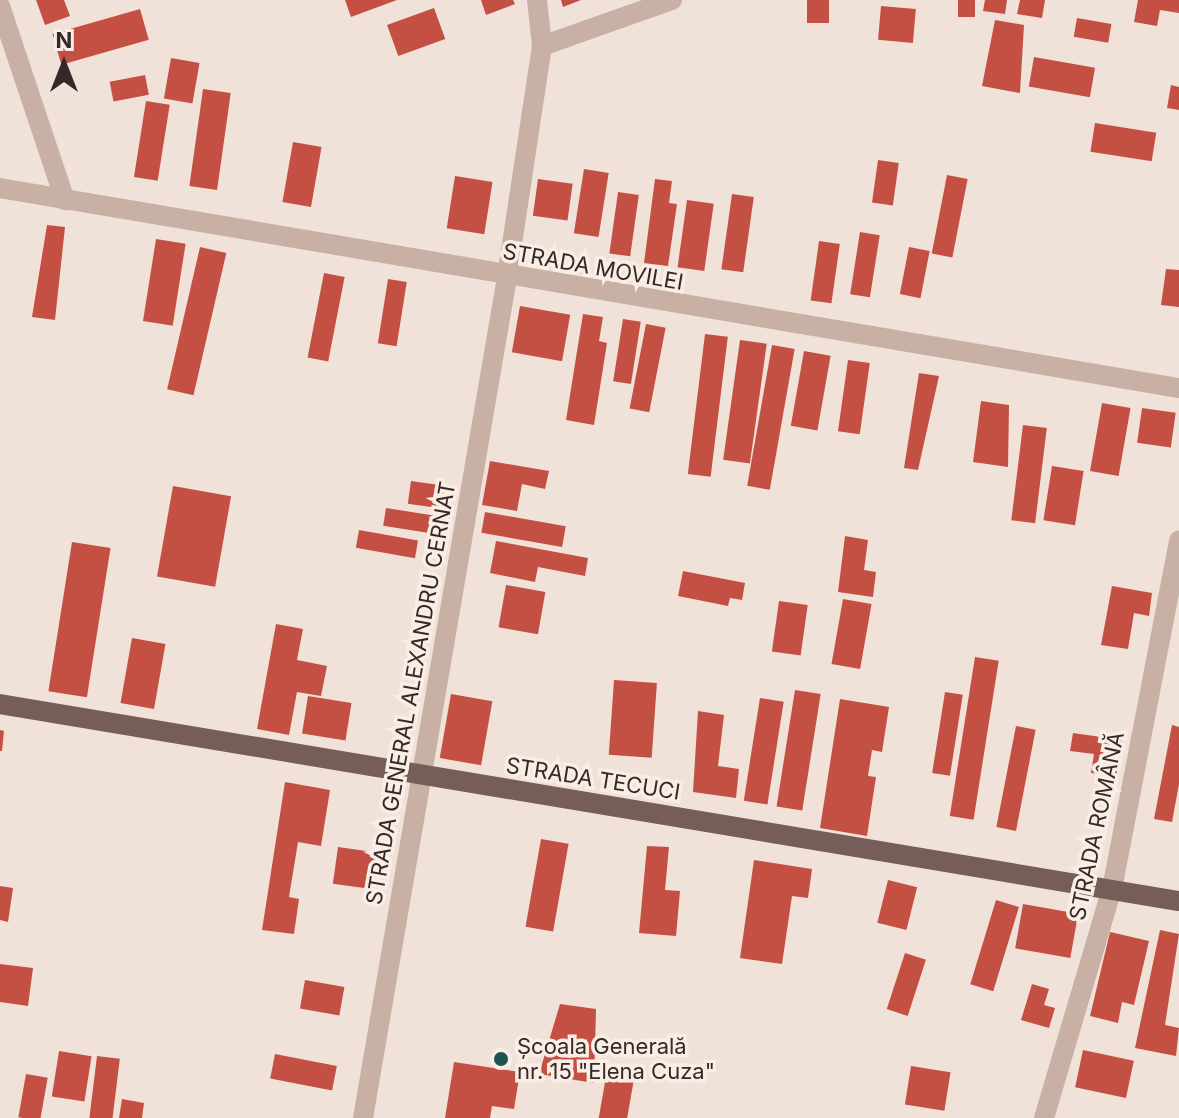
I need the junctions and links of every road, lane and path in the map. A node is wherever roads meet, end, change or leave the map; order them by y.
1 (537, 0) edge
2 (672, 0) edge
3 (0, 6) edge
4 (542, 46) junction
5 (0, 188) edge
6 (65, 200) junction
7 (507, 277) junction
8 (1179, 388) edge
9 (1179, 540) edge
10 (0, 704) edge
11 (422, 775) junction
12 (1112, 889) junction
13 (1179, 901) edge
14 (363, 1118) edge
15 (1044, 1118) edge

1 - 4 street, STRADA GENERAL ALEXANDRU CERNAT
2 - 4 street
3 - 6 street
4 - 7 street, STRADA GENERAL ALEXANDRU CERNAT
5 - 6 street, STRADA MOVILEI
6 - 7 street, STRADA MOVILEI
7 - 8 street, STRADA MOVILEI
7 - 11 street, STRADA GENERAL ALEXANDRU CERNAT
9 - 12 street, STRADA ROMÂNĂ
10 - 11 main road, STRADA TECUCI
11 - 12 main road, STRADA TECUCI
11 - 14 street, STRADA GENERAL ALEXANDRU CERNAT
12 - 13 main road, STRADA TECUCI
12 - 15 street, STRADA ROMÂNĂ

